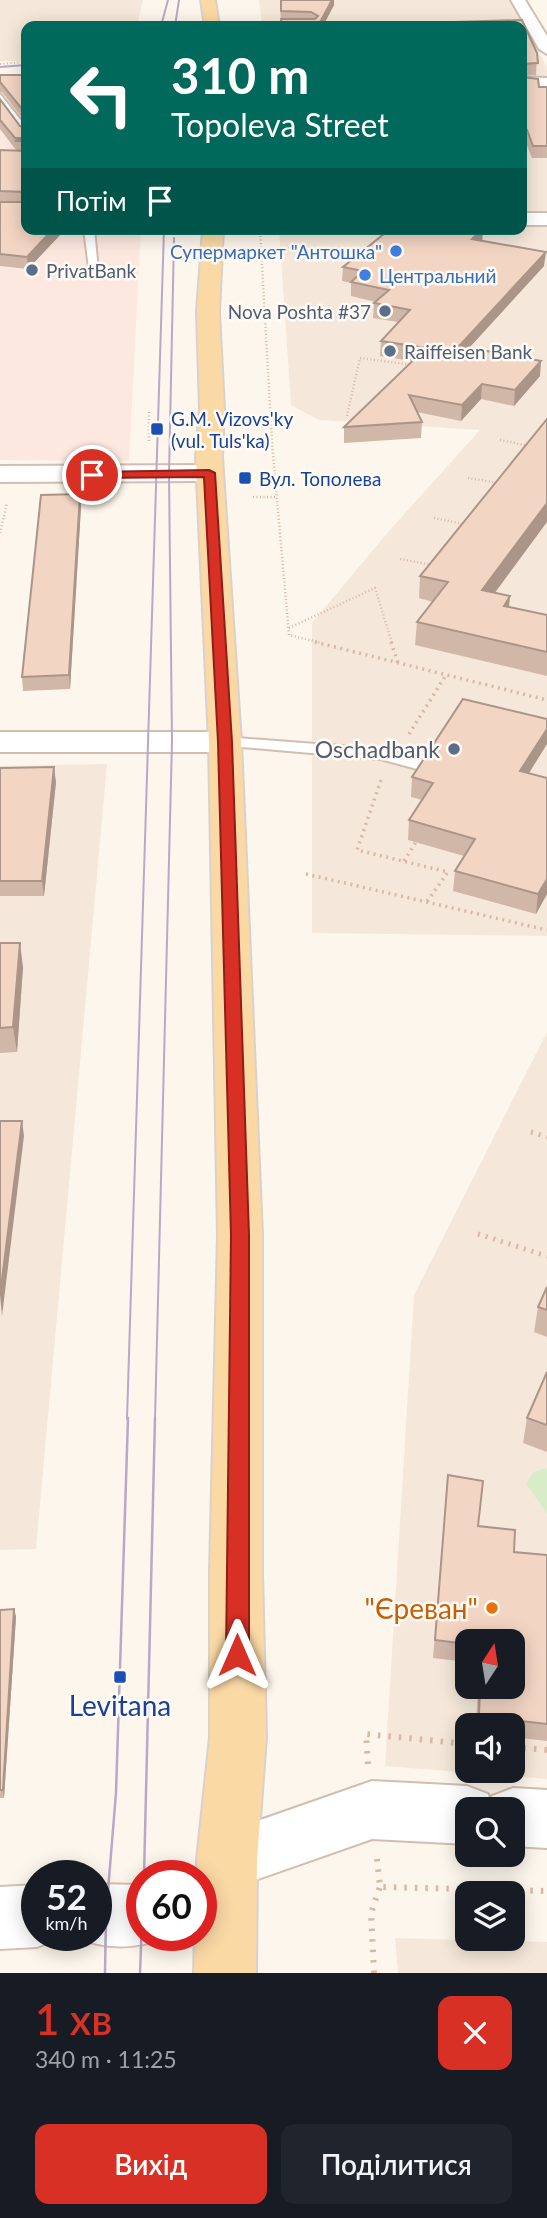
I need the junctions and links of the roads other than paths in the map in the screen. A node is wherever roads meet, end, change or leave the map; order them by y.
1 (208, 0) edge
2 (518, 0) edge
3 (211, 21) edge
4 (547, 49) edge
5 (527, 82) edge
6 (547, 83) edge
7 (5, 87) edge
8 (0, 97) edge
9 (21, 126) edge
10 (527, 219) edge
11 (547, 219) edge
12 (90, 235) edge
13 (213, 235) edge
14 (94, 268) dead end
15 (209, 473) junction
16 (0, 474) edge
17 (0, 742) edge
18 (225, 742) junction
19 (417, 764) edge
20 (455, 1814) edge
21 (525, 1818) edge
22 (547, 1819) edge
23 (216, 1860) edge
24 (217, 1868) edge
25 (217, 1897) edge
26 (21, 1917) edge
27 (0, 1918) edge
28 (225, 1973) edge

1 - 3 main road
2 - 4 street
5 - 6 street
7 - 8 lane
8 - 9 lane
10 - 11 street
12 - 14 lane
13 - 15 main road
15 - 16 street
15 - 18 main road
17 - 18 street
18 - 19 lane
18 - 23 main road
20 - 24 street
21 - 22 street
25 - 28 main road
26 - 27 street

